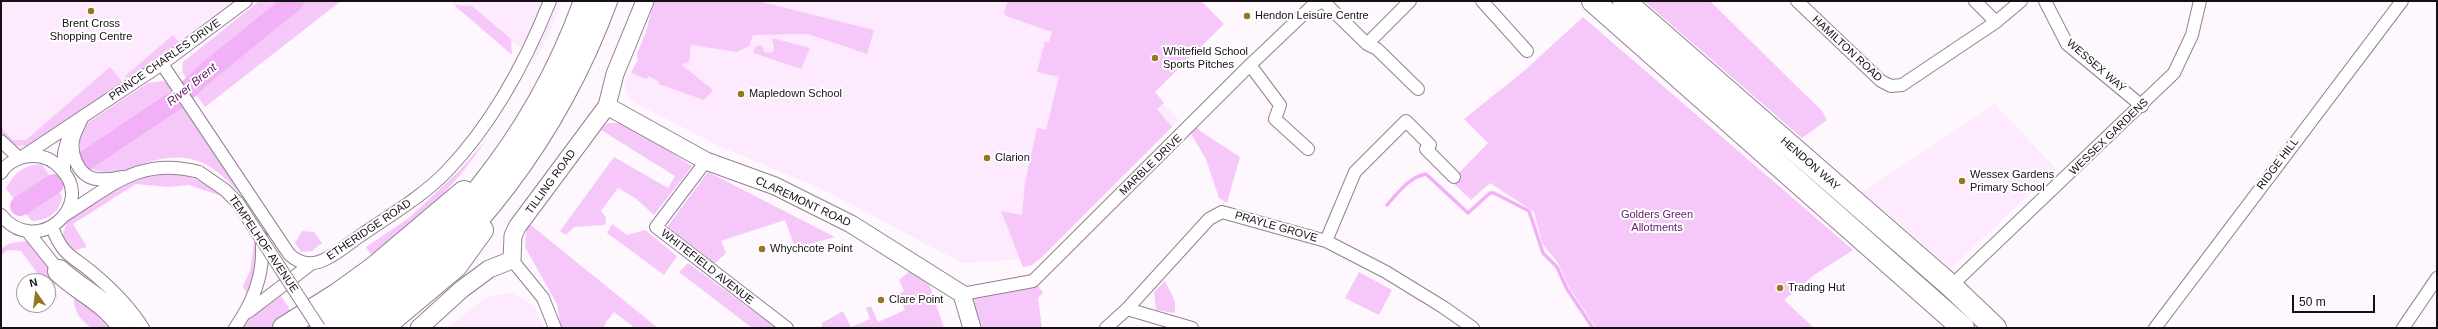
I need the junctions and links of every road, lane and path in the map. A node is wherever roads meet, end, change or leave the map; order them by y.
1 (246, 1) edge
2 (550, 1) edge
3 (585, 1) edge
4 (606, 1) edge
5 (645, 1) edge
6 (1322, 1) edge
7 (1410, 1) edge
8 (1482, 1) edge
9 (1592, 1) edge
10 (1624, 1) edge
11 (1798, 1) edge
12 (1975, 1) edge
13 (2021, 1) edge
14 (2045, 1) edge
15 (2200, 1) edge
16 (2402, 1) edge
17 (1996, 22) junction
18 (1367, 44) junction
19 (1527, 51) dead end
20 (162, 64) junction
21 (1250, 65) junction
22 (1418, 89) dead end
23 (607, 106) junction
24 (2142, 106) junction
25 (83, 116) junction
26 (1, 141) edge
27 (1308, 149) dead end
28 (21, 158) junction
29 (706, 161) junction
30 (1, 173) edge
31 (66, 175) junction
32 (127, 177) junction
33 (1454, 177) dead end
34 (106, 180) junction
35 (495, 185) junction
36 (255, 203) junction
37 (1, 215) edge
38 (65, 215) junction
39 (52, 227) junction
40 (28, 232) junction
41 (1326, 241) junction
42 (512, 260) junction
43 (311, 264) junction
44 (59, 271) joint
45 (408, 275) junction
46 (2437, 278) edge
47 (1951, 286) junction
48 (962, 294) junction
49 (1127, 309) junction
50 (245, 314) junction
51 (124, 328) edge
52 (143, 328) edge
53 (235, 328) edge
54 (284, 328) edge
55 (320, 328) edge
56 (354, 328) edge
57 (382, 328) edge
58 (419, 328) edge
59 (555, 328) edge
60 (787, 328) edge
61 (972, 328) edge
62 (1106, 328) edge
63 (1192, 328) edge
64 (1472, 328) edge
65 (1963, 328) edge
66 (1995, 328) edge
67 (2154, 328) edge
68 (2403, 328) edge

1 - 20 street, PRINCE CHARLES DRIVE
2 - 43 street, ETHERIDGE ROAD
3 - 35 highway
4 - 35 highway
5 - 23 street, TILLING ROAD
6 - 18 street, MARBLE DRIVE
6 - 21 street, MARBLE DRIVE
7 - 18 street
8 - 19 street
9 - 65 highway, HENDON WAY
10 - 47 highway, HENDON WAY
11 - 17 street, HAMILTON ROAD
12 - 17 street
13 - 17 street
14 - 24 street, WESSEX WAY
15 - 24 street, WESSEX GARDENS
16 - 67 street, RIDGE HILL
18 - 22 street, MARBLE DRIVE
20 - 25 street, PRINCE CHARLES DRIVE
20 - 36 street
21 - 27 street
21 - 48 street, MARBLE DRIVE
23 - 29 street, CLAREMONT ROAD
23 - 42 street, TILLING ROAD
24 - 47 street, WESSEX GARDENS
25 - 28 street, PRINCE CHARLES DRIVE
25 - 31 street, PRINCE CHARLES DRIVE
25 - 34 street, TEMPELHOF AVENUE
26 - 28 street
28 - 30 street, PRINCE CHARLES DRIVE
28 - 31 street
29 - 48 street, CLAREMONT ROAD
29 - 60 street, WHITEFIELD AVENUE
31 - 34 street, TEMPELHOF AVENUE
31 - 38 street, PRINCE CHARLES DRIVE
32 - 34 street, TEMPELHOF AVENUE
32 - 38 street, TEMPELHOF AVENUE
32 - 55 street, TEMPELHOF AVENUE, bridge
33 - 41 street
35 - 45 highway
35 - 54 highway
35 - 57 highway
36 - 43 street
36 - 50 street
37 - 40 street
38 - 39 street, TEMPELHOF AVENUE
39 - 40 street
39 - 52 street
40 - 44 street
41 - 49 street, PRAYLE GROVE
41 - 64 street, PRAYLE GROVE
42 - 58 street
42 - 59 street
43 - 50 street, ETHERIDGE ROAD
44 - 51 highway
45 - 55 highway
45 - 56 highway
46 - 68 street
47 - 66 highway, HENDON WAY
48 - 61 street
49 - 62 street, PRAYLE GROVE
49 - 63 street
50 - 53 street

